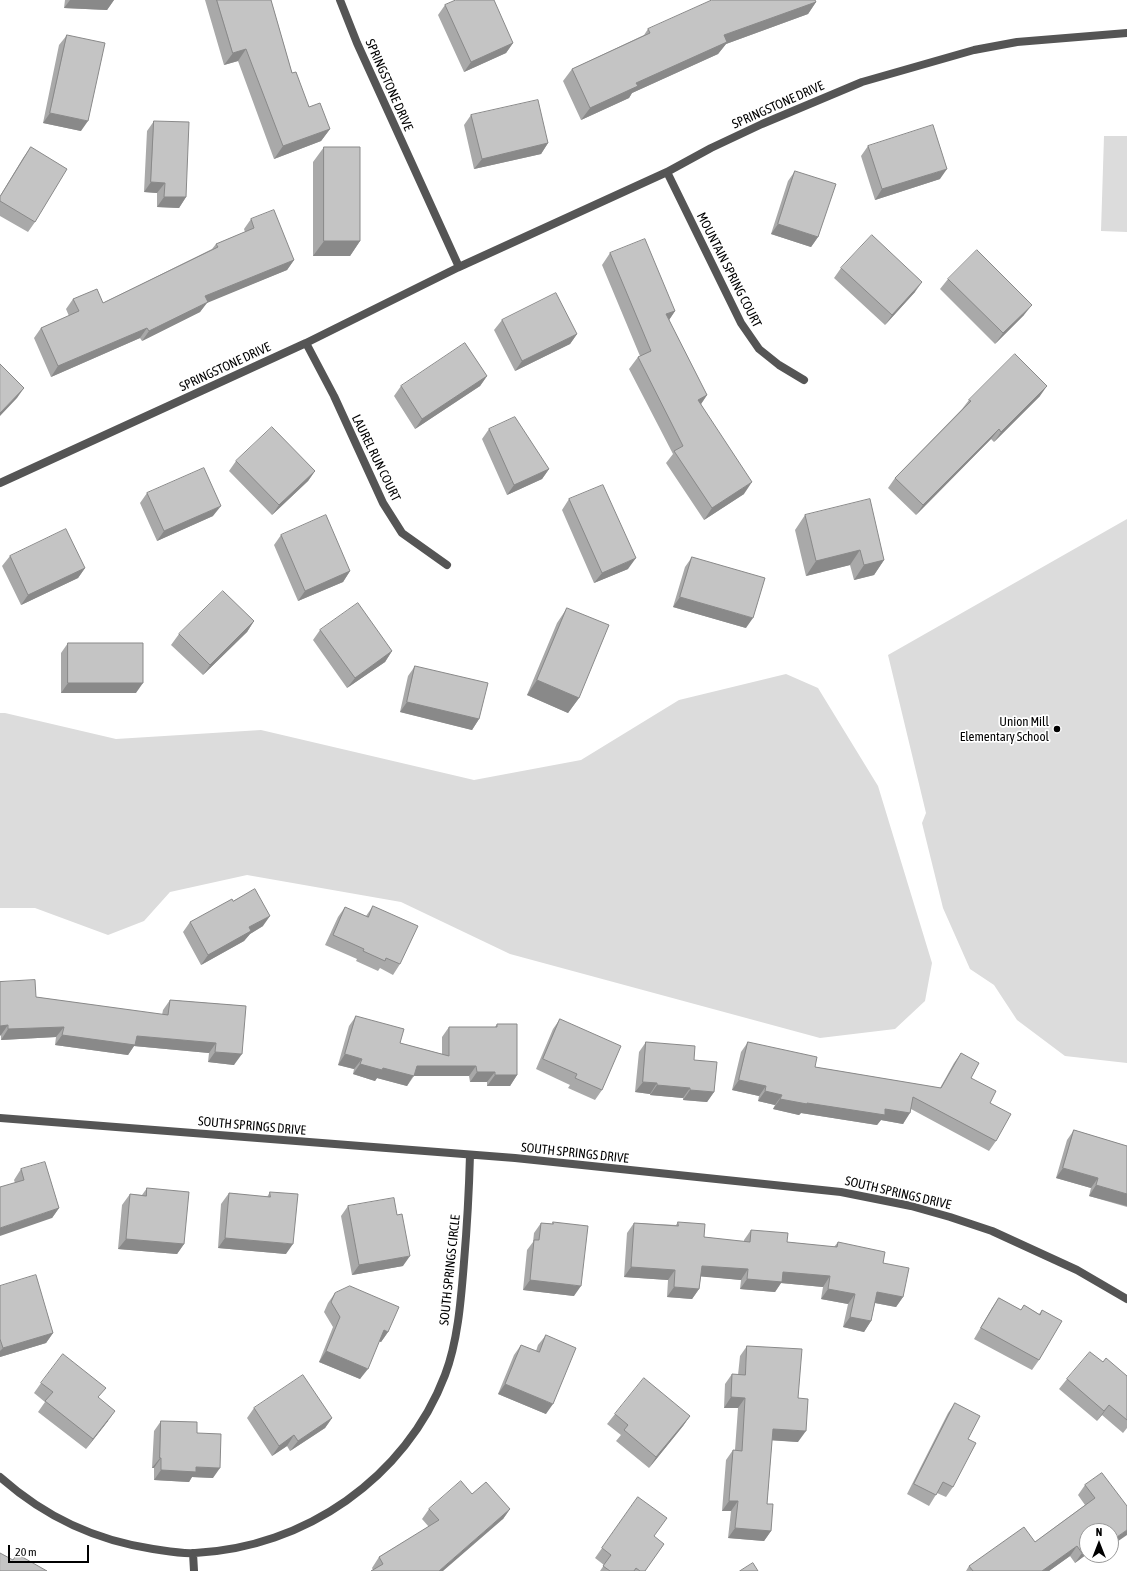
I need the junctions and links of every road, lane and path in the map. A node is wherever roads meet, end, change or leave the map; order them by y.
1 (340, 0) edge
2 (1127, 33) edge
3 (667, 172) junction
4 (459, 267) junction
5 (306, 343) junction
6 (804, 380) dead end
7 (0, 483) edge
8 (447, 565) dead end
9 (0, 1118) edge
10 (470, 1155) junction
11 (1127, 1299) edge
12 (0, 1477) edge
13 (194, 1553) junction
14 (194, 1571) edge

1 - 4 street, SPRINGSTONE DRIVE
2 - 3 street, SPRINGSTONE DRIVE
3 - 4 street, SPRINGSTONE DRIVE
3 - 6 street, MOUNTAIN SPRING COURT
4 - 5 street, SPRINGSTONE DRIVE
5 - 7 street, SPRINGSTONE DRIVE
5 - 8 street, LAUREL RUN COURT
9 - 10 street, SOUTH SPRINGS DRIVE
10 - 11 street, SOUTH SPRINGS DRIVE
10 - 13 street, SOUTH SPRINGS CIRCLE
12 - 13 street, SOUTH SPRINGS CIRCLE
13 - 14 street

